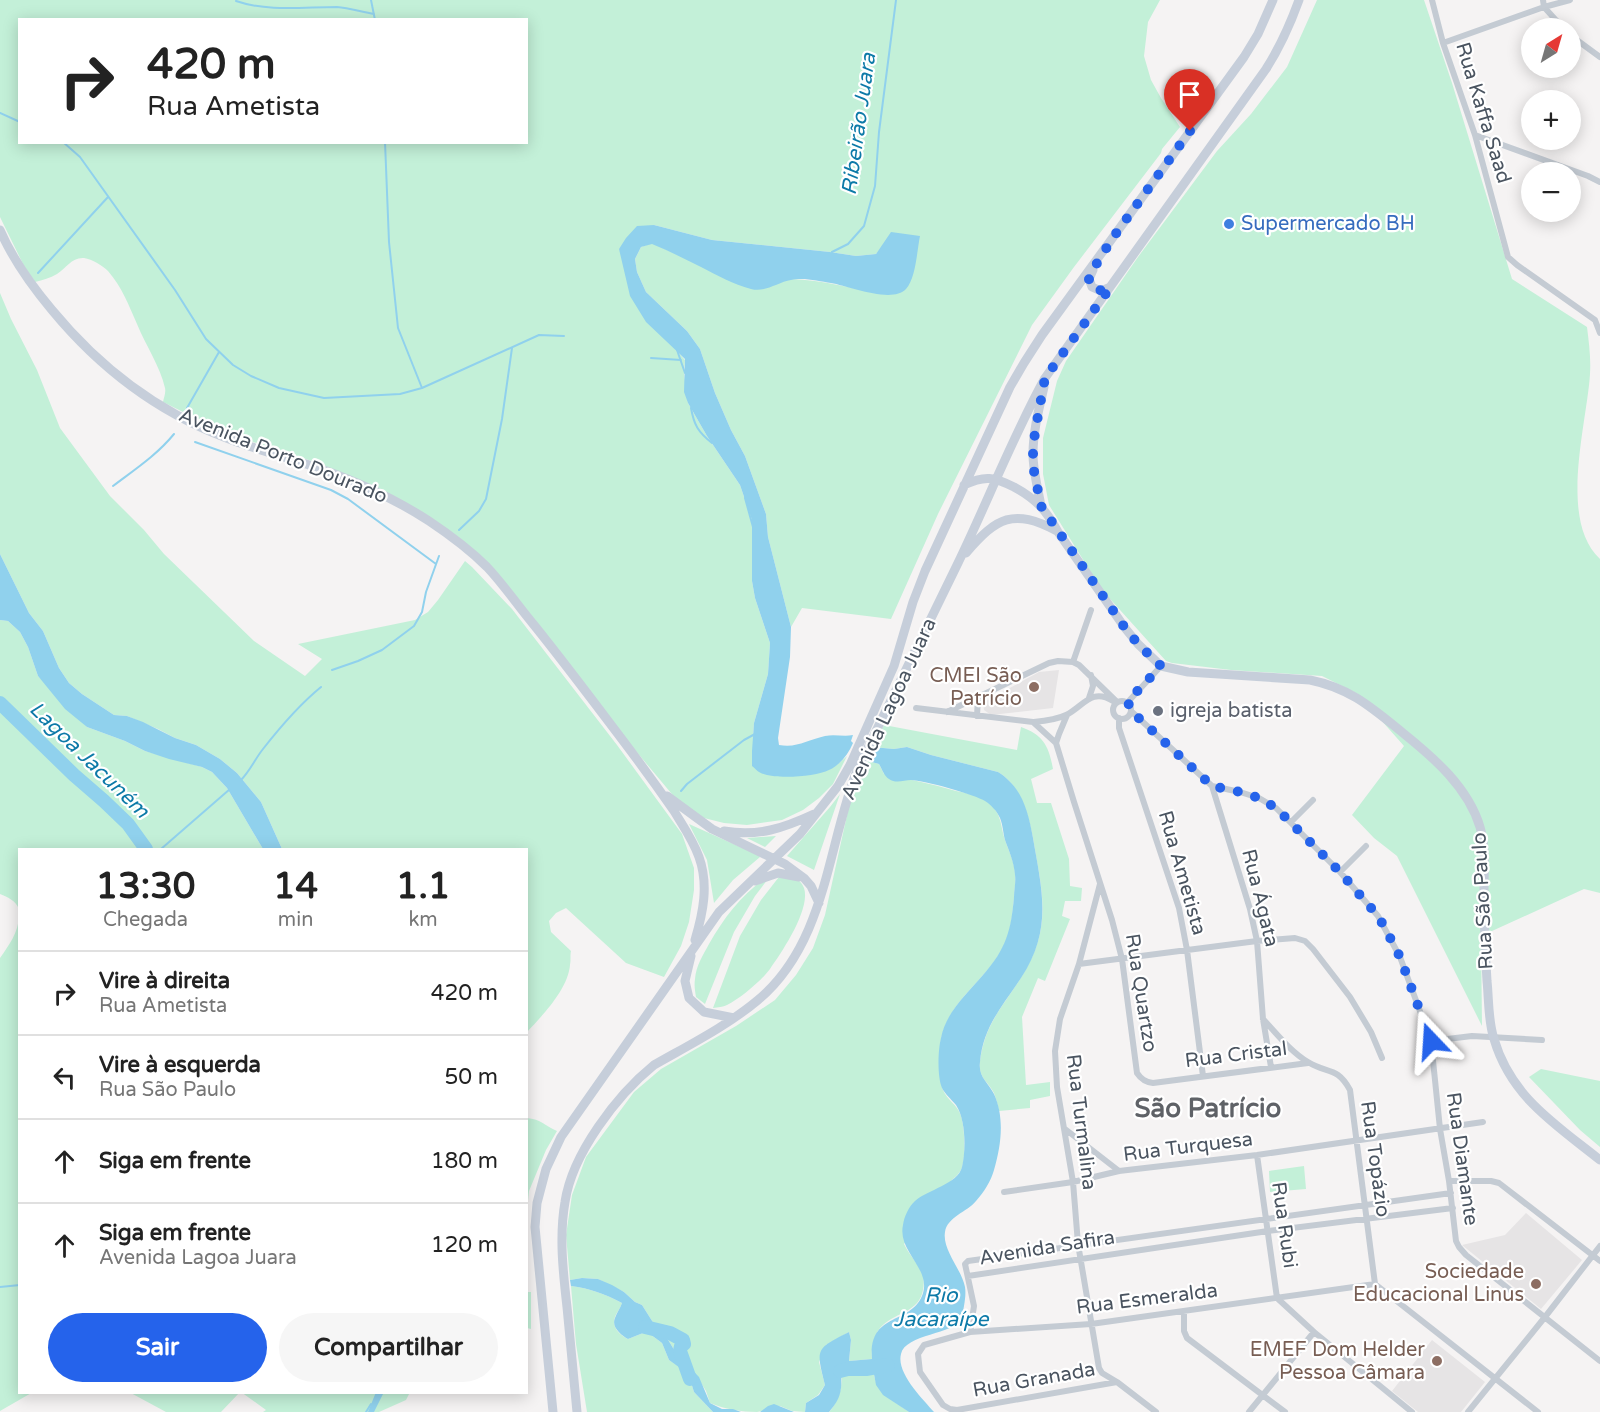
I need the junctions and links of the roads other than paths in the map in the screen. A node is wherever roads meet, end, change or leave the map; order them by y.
1 (1273, 0) edge
2 (1299, 0) edge
3 (1432, 0) edge
4 (1570, 0) edge
5 (1543, 4) edge
6 (1555, 18) edge
7 (1581, 42) edge
8 (1443, 43) junction
9 (1600, 57) edge
10 (1475, 135) junction
11 (1600, 182) edge
12 (0, 230) edge
13 (1112, 239) junction
14 (1110, 288) junction
15 (1597, 319) edge
16 (1600, 333) edge
17 (1045, 378) junction
18 (995, 478) junction
19 (964, 486) junction
20 (1041, 506) junction
21 (1058, 532) junction
22 (959, 561) junction
23 (1091, 610) dead end
24 (1073, 662) junction
25 (1161, 666) junction
26 (1090, 675) junction
27 (978, 697) junction
28 (1089, 698) junction
29 (1127, 702) junction
30 (1116, 703) junction
31 (916, 708) dead end
32 (1131, 711) junction
33 (947, 713) junction
34 (1067, 715) junction
35 (977, 716) junction
36 (1119, 718) junction
37 (1033, 722) junction
38 (1056, 743) junction
39 (854, 766) junction
40 (1212, 786) junction
41 (658, 788) junction
42 (1313, 800) dead end
43 (819, 811) junction
44 (1291, 822) junction
45 (712, 829) junction
46 (1366, 846) dead end
47 (774, 860) junction
48 (1340, 872) junction
49 (804, 878) junction
50 (747, 884) junction
51 (1100, 884) junction
52 (819, 903) junction
53 (1257, 941) junction
54 (693, 950) junction
55 (1187, 950) junction
56 (1122, 959) junction
57 (1079, 964) junction
58 (734, 1018) junction
59 (1263, 1019) junction
60 (1494, 1039) junction
61 (1542, 1040) dead end
62 (1431, 1041) junction
63 (1382, 1058) dead end
64 (1308, 1063) junction
65 (1271, 1067) junction
66 (1137, 1073) joint
67 (1203, 1076) junction
68 (1482, 1122) dead end
69 (1065, 1128) junction
70 (1440, 1129) junction
71 (1355, 1141) junction
72 (1257, 1155) junction
73 (1600, 1160) edge
74 (1119, 1171) junction
75 (1449, 1181) junction
76 (1073, 1182) junction
77 (1005, 1192) dead end
78 (1451, 1192) junction
79 (1365, 1204) junction
80 (1453, 1208) junction
81 (1266, 1218) junction
82 (1367, 1218) junction
83 (1268, 1232) junction
84 (1078, 1244) junction
85 (1600, 1246) edge
86 (1593, 1255) junction
87 (1080, 1259) junction
88 (1600, 1261) edge
89 (968, 1276) junction
90 (1375, 1284) junction
91 (1277, 1298) junction
92 (1184, 1311) junction
93 (1545, 1317) junction
94 (1091, 1324) junction
95 (970, 1332) junction
96 (1314, 1332) junction
97 (1600, 1361) edge
98 (1495, 1378) junction
99 (1117, 1382) junction
100 (1263, 1395) junction
101 (957, 1410) joint
102 (553, 1412) edge
103 (578, 1412) edge
104 (1156, 1412) edge
105 (1249, 1412) edge
106 (1285, 1412) edge
107 (1412, 1412) edge
108 (1468, 1412) edge
109 (1538, 1412) edge

1 - 13 main road, Avenida Lagoa Juara
2 - 14 main road, Avenida Lagoa Juara
3 - 8 street, Rua Kaffa Saad
4 - 5 street
5 - 6 street
5 - 8 street
7 - 9 street
8 - 10 street, Rua Kaffa Saad
10 - 11 street
10 - 15 street, Rua Kaffa Saad
12 - 41 main road, Avenida Porto Dourado
13 - 14 main road
13 - 19 main road, Avenida Lagoa Juara
14 - 17 main road, Avenida Lagoa Juara
15 - 16 street, Rua Kaffa Saad
17 - 18 main road, Avenida Lagoa Juara
17 - 20 main road
18 - 19 main road
18 - 20 main road
18 - 22 main road, Avenida Lagoa Juara
19 - 39 main road, Avenida Lagoa Juara
20 - 21 main road
21 - 22 main road
21 - 25 main road
22 - 39 main road, Avenida Lagoa Juara
23 - 24 street
24 - 26 street
24 - 27 street
25 - 29 street
25 - 60 main road, Rua São Paulo
26 - 28 street
26 - 30 street
27 - 33 street
27 - 35 street
28 - 30 street
28 - 34 street
29 - 30 street
29 - 32 street
30 - 36 street
31 - 33 street
32 - 36 street
32 - 40 street
33 - 35 street
34 - 37 street
34 - 38 street
35 - 37 street
36 - 55 street, Rua Ametista
37 - 38 street
38 - 51 street, Rua Quartzo
39 - 43 main road, Avenida Lagoa Juara
39 - 52 main road, Avenida Lagoa Juara
40 - 44 street, Rua Diamante
40 - 53 street, Rua Ágata
41 - 45 main road
41 - 54 main road
42 - 44 street
43 - 45 main road
43 - 47 main road, Avenida Lagoa Juara
44 - 48 street, Rua Diamante
45 - 47 main road
46 - 48 street
47 - 49 main road
47 - 50 main road, Avenida Lagoa Juara
48 - 62 street, Rua Diamante
49 - 50 main road
49 - 52 main road
50 - 54 main road, Avenida Lagoa Juara
51 - 56 street, Rua Quartzo
51 - 57 street, Rua Turmalina
52 - 58 main road, Avenida Lagoa Juara
53 - 55 street
53 - 59 street, Rua Ágata
53 - 63 street
54 - 58 main road
54 - 102 main road, Avenida Lagoa Juara
55 - 56 street
55 - 67 street, Rua Ametista
56 - 57 street
56 - 66 street, Rua Quartzo
57 - 69 street, Rua Turmalina
58 - 103 main road, Avenida Lagoa Juara
59 - 64 street
59 - 65 street, Rua Ágata
60 - 61 street
60 - 62 street
60 - 73 main road, Rua São Paulo
62 - 70 street, Rua Diamante
64 - 65 street, Rua Cristal
64 - 71 street, Rua Topázio
65 - 67 street, Rua Cristal
66 - 67 street, Rua Cristal
68 - 70 street, Rua Turquesa
69 - 74 street
69 - 76 street, Rua Turmalina
70 - 71 street, Rua Turquesa
70 - 75 street, Rua Diamante
71 - 72 street, Rua Turquesa
71 - 79 street, Rua Topázio
72 - 74 street, Rua Turquesa
72 - 81 street, Rua Rubi
74 - 76 street, Rua Turquesa
75 - 78 street, Rua Diamante
75 - 86 street
76 - 77 street, Rua Turquesa
76 - 84 street, Rua Turmalina
78 - 79 street, Avenida Safira
78 - 80 street, Rua Diamante
79 - 81 street, Avenida Safira
79 - 82 street, Rua Topázio
80 - 82 street, Avenida Safira
80 - 93 street, Rua Diamante
81 - 83 street, Rua Rubi
81 - 84 street, Avenida Safira
82 - 83 street, Avenida Safira
82 - 90 street, Rua Topázio
83 - 87 street, Avenida Safira
83 - 91 street, Rua Rubi
84 - 87 street, Rua Turmalina
84 - 89 street, Avenida Safira
85 - 86 street
86 - 88 street
86 - 93 street
87 - 89 street, Avenida Safira
87 - 94 street, Rua Turmalina
89 - 95 street
90 - 91 street, Rua Esmeralda
90 - 98 street
91 - 92 street, Rua Esmeralda
91 - 96 street
92 - 94 street, Rua Esmeralda
92 - 100 street
93 - 97 street
93 - 98 street
94 - 95 street, Rua Esmeralda
94 - 99 street, Rua Turmalina
95 - 101 street, Rua Esmeralda
96 - 100 street
96 - 107 street
98 - 108 street
98 - 109 street
99 - 101 street, Rua Granada
99 - 104 street
100 - 105 street
100 - 106 street

